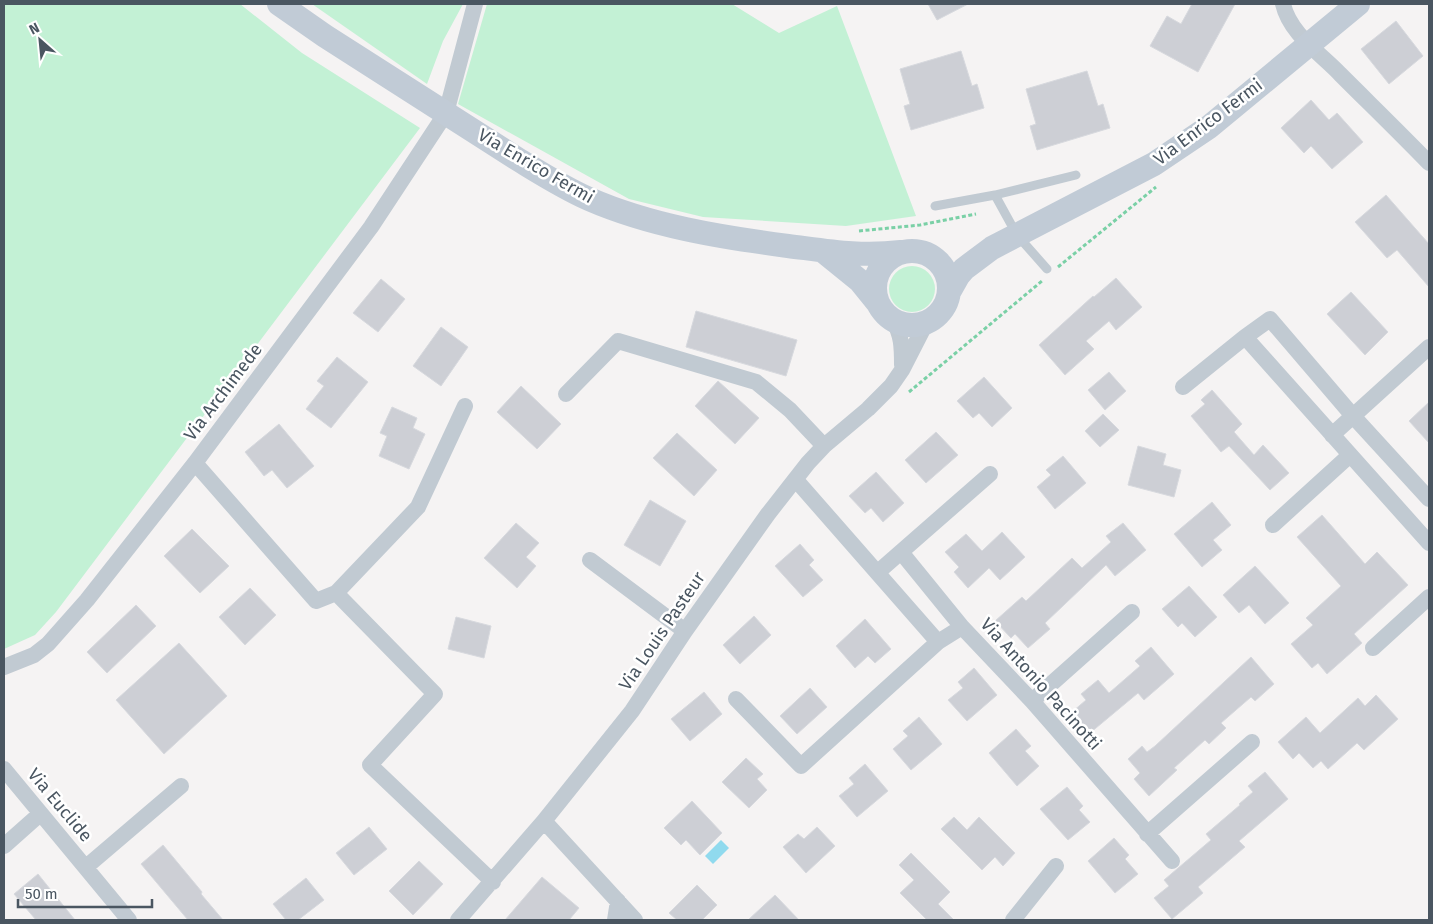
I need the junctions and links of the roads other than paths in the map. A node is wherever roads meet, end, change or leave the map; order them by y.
1 (279, 4) edge
2 (475, 4) edge
3 (1283, 4) edge
4 (1358, 4) edge
5 (1309, 45) junction
6 (446, 113) junction
7 (1429, 163) edge
8 (1076, 175) dead end
9 (995, 195) junction
10 (935, 206) dead end
11 (1017, 235) junction
12 (992, 248) junction
13 (824, 252) junction
14 (901, 252) junction
15 (927, 254) junction
16 (1047, 269) dead end
17 (949, 292) junction
18 (884, 310) junction
19 (935, 317) junction
20 (1245, 337) junction
21 (1429, 347) edge
22 (902, 370) junction
23 (1183, 388) dead end
24 (566, 394) dead end
25 (465, 406) dead end
26 (1353, 416) junction
27 (1332, 435) junction
28 (824, 446) junction
29 (1350, 455) junction
30 (195, 463) junction
31 (990, 474) dead end
32 (796, 480) junction
33 (1429, 499) edge
34 (1273, 524) dead end
35 (1429, 543) edge
36 (901, 552) junction
37 (590, 560) dead end
38 (878, 572) junction
39 (336, 593) junction
40 (1429, 597) edge
41 (1132, 612) dead end
42 (962, 627) junction
43 (685, 630) junction
44 (938, 642) junction
45 (1373, 648) dead end
46 (4, 667) edge
47 (736, 699) dead end
48 (1032, 701) junction
49 (1252, 742) dead end
50 (4, 769) edge
51 (181, 786) dead end
52 (40, 814) junction
53 (544, 821) junction
54 (1147, 834) junction
55 (4, 846) edge
56 (1172, 861) dead end
57 (86, 866) junction
58 (1056, 866) dead end
59 (493, 882) junction
60 (618, 901) junction
61 (129, 920) edge
62 (458, 920) edge
63 (615, 920) edge
64 (635, 920) edge
65 (1013, 920) edge

1 - 6 street, Via Enrico Fermi
2 - 6 street, Via Archimede
3 - 5 street
4 - 5 street, Via Enrico Fermi
5 - 7 street
5 - 11 street, Via Enrico Fermi
6 - 13 street, Via Enrico Fermi
6 - 30 street, Via Archimede
8 - 9 lane
9 - 10 lane
9 - 11 lane
11 - 12 street, Via Enrico Fermi
11 - 16 lane
12 - 15 street, Via Enrico Fermi
12 - 17 street, Via Enrico Fermi
13 - 14 street, Via Enrico Fermi
13 - 18 street, Via Enrico Fermi
14 - 15 street
14 - 18 street
15 - 17 street
17 - 19 street
18 - 19 street
18 - 22 street
19 - 22 street, Via Louis Pasteur
20 - 23 street
20 - 26 street
20 - 27 street
21 - 26 street
22 - 28 street, Via Louis Pasteur
24 - 28 street
25 - 39 street
26 - 27 street
26 - 33 street
27 - 29 street
28 - 32 street, Via Louis Pasteur
29 - 34 street
29 - 35 street
30 - 39 street
30 - 46 street, Via Archimede
31 - 36 street
32 - 38 street
32 - 43 street, Via Louis Pasteur
36 - 38 street
36 - 42 street
37 - 43 street
38 - 44 street
39 - 59 street
40 - 45 street
41 - 48 street
42 - 44 street, Via Antonio Pacinotti
42 - 48 street, Via Antonio Pacinotti
43 - 53 street, Via Louis Pasteur
44 - 47 street, Via Antonio Pacinotti
48 - 54 street, Via Antonio Pacinotti
49 - 54 street
50 - 52 street, Via Euclide
51 - 57 street, Via Euclide
52 - 55 street
52 - 57 street, Via Euclide
53 - 59 street, Via Louis Pasteur
53 - 60 street
54 - 56 street, Via Antonio Pacinotti
57 - 61 street, Via Euclide
58 - 65 street
59 - 62 street, Via Louis Pasteur
60 - 63 street
60 - 64 street

